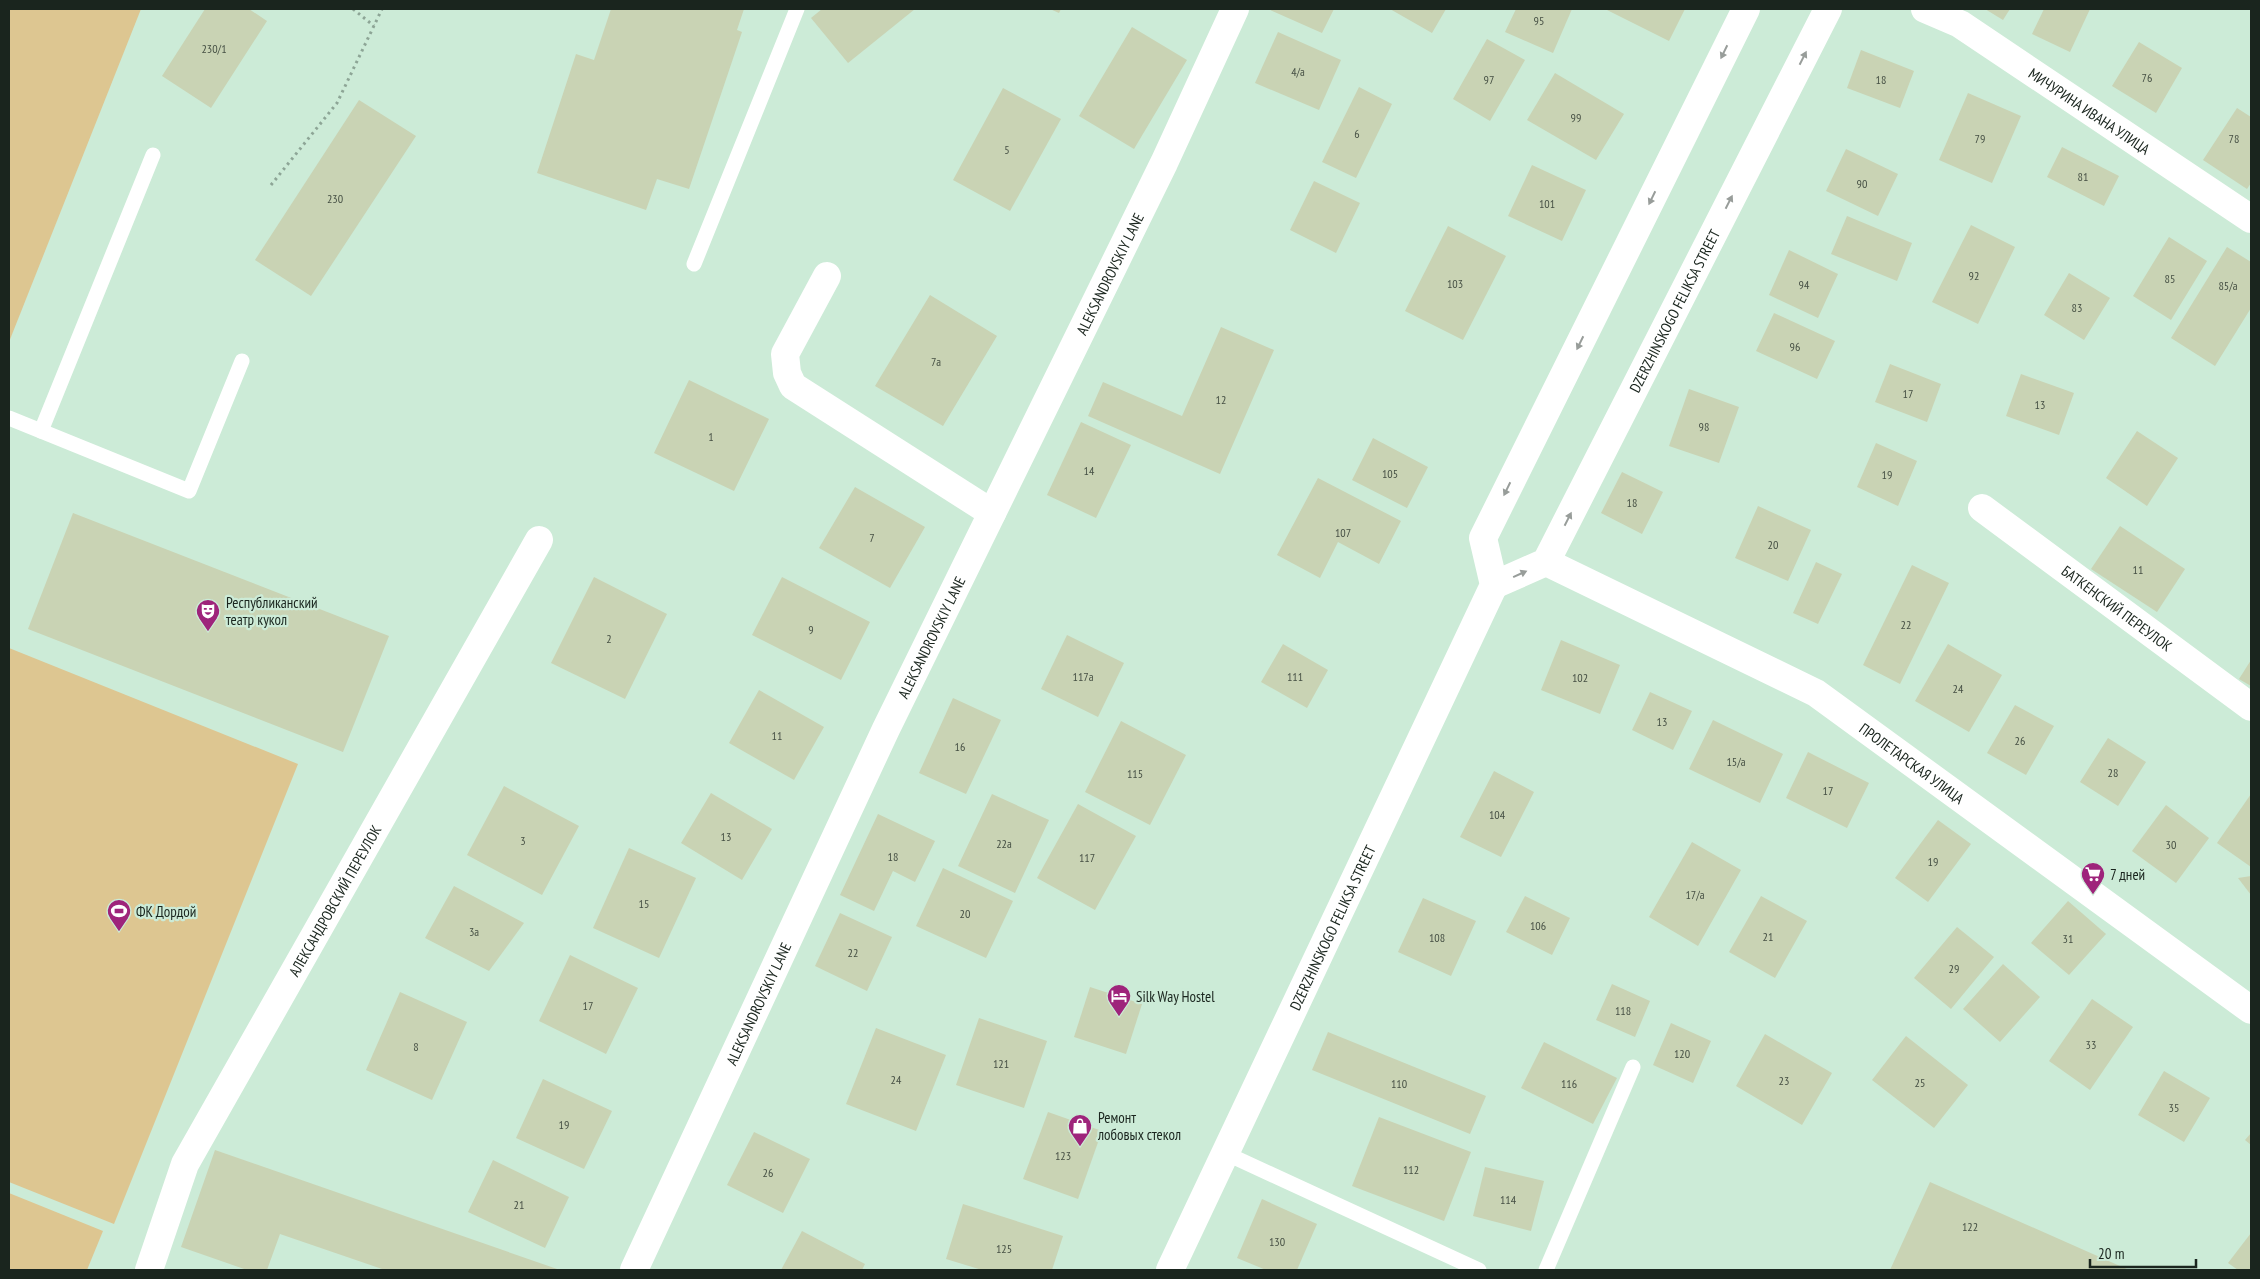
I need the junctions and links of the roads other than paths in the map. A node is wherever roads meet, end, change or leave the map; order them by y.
1 (797, 9) edge
2 (1235, 9) edge
3 (1746, 9) edge
4 (1828, 9) edge
5 (1925, 9) edge
6 (153, 155) dead end
7 (2251, 219) edge
8 (694, 264) dead end
9 (826, 276) dead end
10 (242, 361) dead end
11 (9, 418) edge
12 (41, 431) junction
13 (1982, 508) dead end
14 (992, 513) junction
15 (539, 540) dead end
16 (1546, 562) junction
17 (1494, 585) junction
18 (2251, 707) edge
19 (2251, 1010) edge
20 (1633, 1068) dead end
21 (1224, 1153) junction
22 (149, 1270) edge
23 (634, 1270) edge
24 (1170, 1270) edge
25 (1479, 1270) edge
26 (1546, 1270) edge

1 - 8 lane
2 - 14 street, ALEKSANDROVSKIY LANE
3 -> 17 street
16 -> 4 street, DZERZHINSKOGO FELIKSA STREET
5 - 7 street, МИЧУРИНА ИВАНА УЛИЦА
6 - 12 lane
9 - 14 street
10 - 12 lane
11 - 12 lane
13 - 18 street, БАТКЕНСКИЙ ПЕРЕУЛОК
14 - 23 street, ALEKSANDROVSKIY LANE
15 - 22 street, АЛЕКСАНДРОВСКИЙ ПЕРЕУЛОК
17 -> 16 street
16 - 19 street, ПРОЛЕТАРСКАЯ УЛИЦА
17 - 21 street, DZERZHINSKOGO FELIKSA STREET
20 - 26 lane
21 - 24 street, DZERZHINSKOGO FELIKSA STREET
21 - 25 lane

